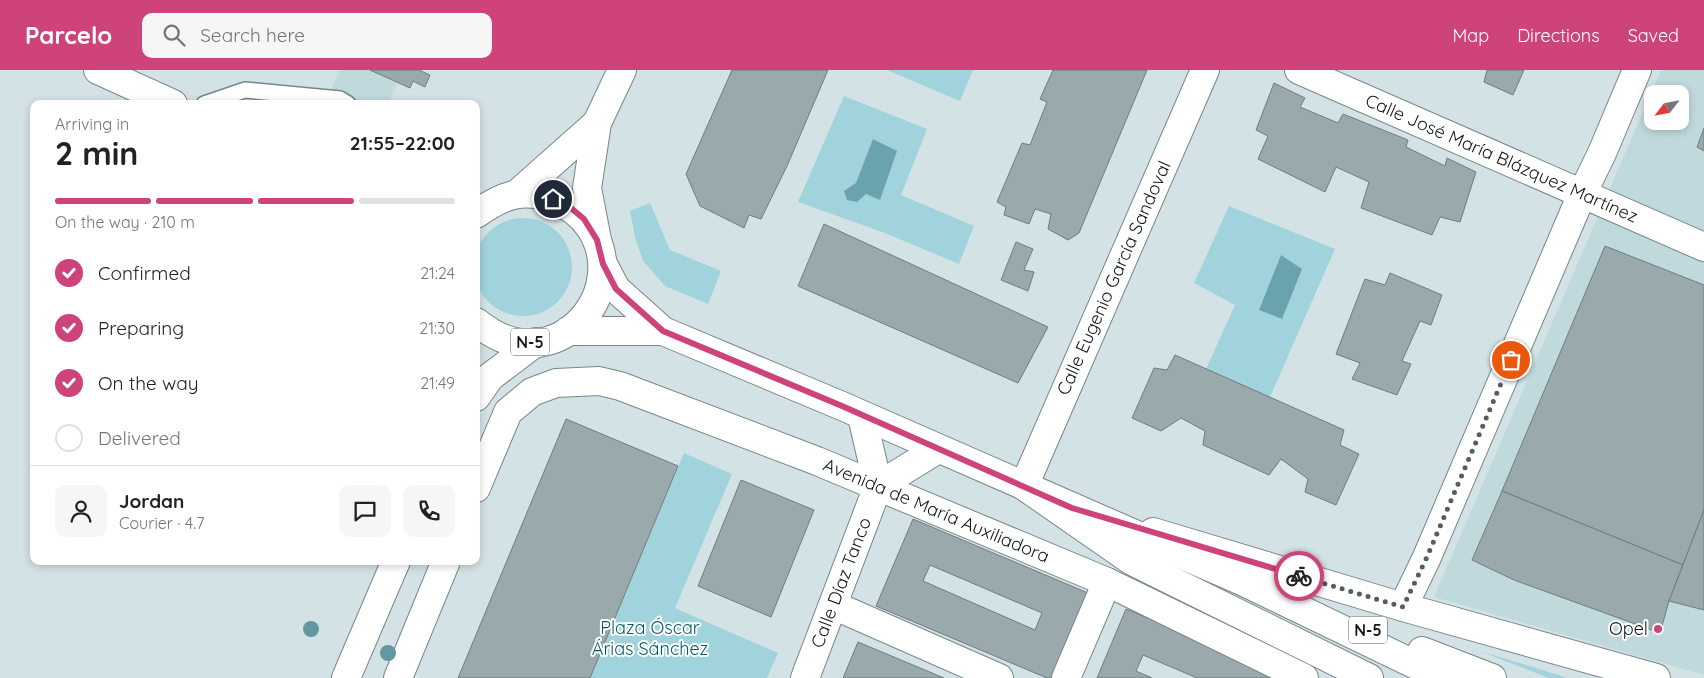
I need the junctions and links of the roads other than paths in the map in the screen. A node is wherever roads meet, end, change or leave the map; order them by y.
1 (98, 70) edge
2 (622, 70) edge
3 (1205, 70) edge
4 (1299, 70) edge
5 (1637, 70) edge
6 (163, 100) edge
7 (216, 100) edge
8 (342, 100) edge
9 (597, 123) junction
10 (517, 194) junction
11 (1582, 194) junction
12 (480, 211) edge
13 (1704, 247) edge
14 (600, 252) junction
15 (480, 325) edge
16 (568, 331) junction
17 (663, 331) junction
18 (536, 342) junction
19 (480, 391) edge
20 (862, 416) junction
21 (938, 449) junction
22 (480, 478) edge
23 (878, 486) junction
24 (1024, 486) junction
25 (1072, 508) junction
26 (394, 565) edge
27 (444, 565) edge
28 (1108, 582) junction
29 (1244, 582) junction
30 (833, 605) junction
31 (1403, 607) junction
32 (346, 678) edge
33 (398, 678) edge
34 (805, 678) edge
35 (999, 678) edge
36 (1066, 678) edge
37 (1304, 678) edge
38 (1369, 678) edge
39 (1443, 678) edge
40 (1492, 678) edge
41 (1656, 678) edge

1 - 6 main road
2 - 9 main road
3 - 24 main road, Calle Eugenio García Sandoval
4 - 11 main road, Calle José María Blázquez Martínez
5 - 11 main road
7 - 8 lane
9 - 10 main road
9 - 14 main road
10 - 12 main road, N-5
10 - 14 main road, N-5
11 - 13 main road, Calle José María Blázquez Martínez
11 - 31 main road
14 - 16 main road, N-5
14 - 17 main road, N-5
15 - 18 main road, N-5
16 - 17 main road, N-5
16 - 18 main road, N-5
17 - 20 main road, N-5
18 - 19 main road
20 - 21 main road, N-5
20 - 23 main road
21 - 23 main road
21 - 24 main road, N-5
22 - 23 main road, Avenida de María Auxiliadora
23 - 28 main road, Avenida de María Auxiliadora
23 - 30 main road, Calle Díaz Tanco
24 - 25 main road, N-5
24 - 38 main road
25 - 29 main road, N-5
25 - 31 main road
26 - 32 main road
27 - 33 main road
28 - 36 main road
28 - 37 main road, Avenida de María Auxiliadora
29 - 39 main road, N-5
29 - 40 main road, N-5
30 - 34 main road, Calle Díaz Tanco
30 - 35 main road
31 - 41 main road

